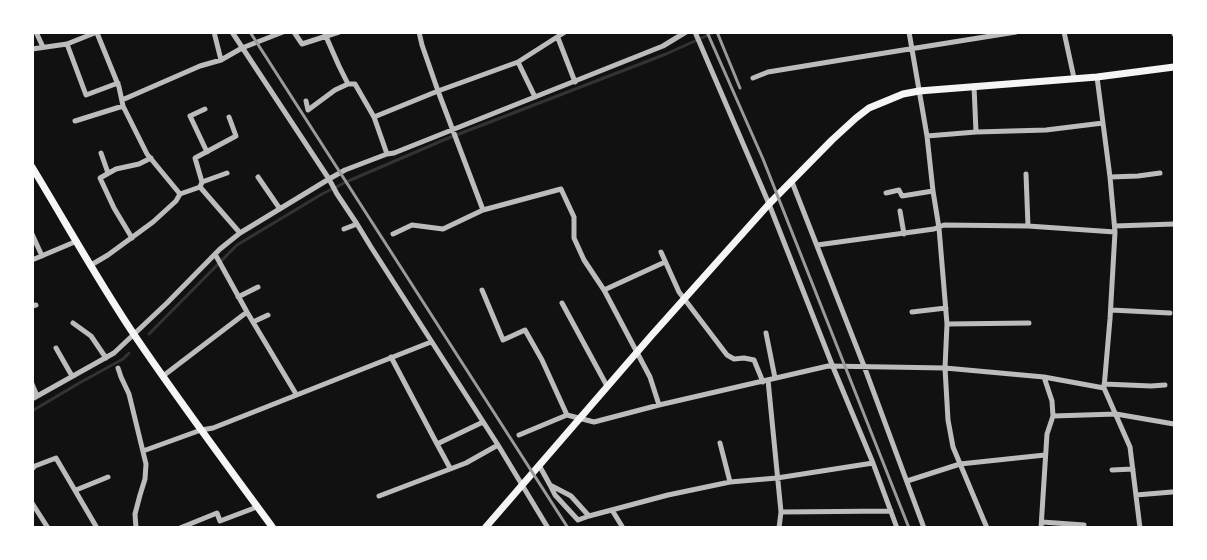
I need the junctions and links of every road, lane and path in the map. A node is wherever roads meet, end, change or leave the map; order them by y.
1 (36, 32) edge
2 (214, 32) edge
3 (232, 32) edge
4 (283, 32) edge
5 (294, 32) edge
6 (339, 32) edge
7 (419, 32) edge
8 (565, 32) edge
9 (686, 32) edge
10 (909, 32) edge
11 (1016, 32) edge
12 (1064, 32) edge
13 (97, 33) edge
14 (696, 33) edge
15 (324, 35) edge
16 (558, 38) junction
17 (67, 44) junction
18 (43, 47) junction
19 (242, 48) junction
20 (32, 49) edge
21 (911, 49) junction
22 (221, 60) junction
23 (518, 62) junction
24 (1174, 67) edge
25 (1097, 77) junction
26 (753, 78) dead end
27 (1074, 78) junction
28 (574, 82) junction
29 (118, 83) junction
30 (348, 84) junction
31 (974, 86) junction
32 (438, 91) junction
33 (919, 91) junction
34 (535, 97) junction
35 (306, 101) dead end
36 (122, 103) junction
37 (205, 109) dead end
38 (229, 117) dead end
39 (374, 117) junction
40 (75, 121) dead end
41 (1103, 122) junction
42 (454, 130) junction
43 (976, 132) junction
44 (927, 136) junction
45 (207, 152) junction
46 (101, 153) dead end
47 (387, 154) junction
48 (151, 158) junction
49 (32, 166) edge
50 (1160, 172) dead end
51 (108, 173) junction
52 (227, 173) dead end
53 (1026, 174) dead end
54 (1110, 176) junction
55 (258, 177) dead end
56 (330, 180) junction
57 (792, 182) junction
58 (201, 184) junction
59 (933, 191) junction
60 (886, 193) dead end
61 (180, 194) junction
62 (769, 204) junction
63 (280, 208) junction
64 (483, 210) junction
65 (900, 211) dead end
66 (357, 224) junction
67 (1174, 224) edge
68 (1028, 226) junction
69 (1114, 226) junction
70 (939, 228) junction
71 (344, 229) dead end
72 (1115, 232) junction
73 (240, 233) junction
74 (32, 234) edge
75 (393, 234) dead end
76 (904, 234) junction
77 (132, 238) junction
78 (76, 241) junction
79 (817, 245) junction
80 (661, 252) dead end
81 (216, 255) junction
82 (42, 256) junction
83 (32, 260) edge
84 (665, 262) junction
85 (91, 265) junction
86 (258, 287) dead end
87 (482, 290) dead end
88 (604, 290) junction
89 (238, 297) junction
90 (684, 299) junction
91 (562, 304) dead end
92 (946, 308) junction
93 (1111, 310) junction
94 (247, 312) junction
95 (912, 312) dead end
96 (1170, 313) dead end
97 (268, 315) dead end
98 (253, 322) junction
99 (73, 323) dead end
100 (1029, 323) dead end
101 (947, 324) junction
102 (766, 333) dead end
103 (134, 334) junction
104 (431, 342) junction
105 (56, 348) dead end
106 (637, 352) junction
107 (391, 357) junction
108 (106, 358) junction
109 (864, 366) junction
110 (833, 367) junction
111 (118, 368) dead end
112 (945, 368) junction
113 (72, 376) junction
114 (163, 376) junction
115 (1044, 377) junction
116 (775, 378) junction
117 (765, 381) junction
118 (32, 384) edge
119 (1165, 385) dead end
120 (607, 386) junction
121 (1104, 386) junction
122 (296, 394) junction
123 (35, 397) edge
124 (659, 405) junction
125 (1116, 414) junction
126 (568, 415) junction
127 (1053, 416) junction
128 (580, 418) junction
129 (483, 422) junction
130 (1173, 422) edge
131 (201, 430) junction
132 (519, 435) dead end
133 (720, 443) dead end
134 (437, 444) junction
135 (498, 445) junction
136 (143, 451) junction
137 (1045, 455) junction
138 (873, 464) junction
139 (960, 464) junction
140 (539, 465) junction
141 (450, 468) junction
142 (32, 469) edge
143 (1133, 469) junction
144 (1112, 470) dead end
145 (108, 477) dead end
146 (778, 478) junction
147 (907, 481) junction
148 (730, 482) junction
149 (522, 485) junction
150 (550, 485) junction
151 (76, 490) junction
152 (1172, 492) dead end
153 (567, 494) junction
154 (1136, 495) junction
155 (379, 496) dead end
156 (561, 502) junction
157 (32, 503) edge
158 (257, 507) junction
159 (612, 510) junction
160 (891, 511) junction
161 (781, 512) junction
162 (589, 516) junction
163 (1041, 525) edge
164 (1084, 525) dead end
165 (48, 528) edge
166 (96, 528) edge
167 (136, 528) edge
168 (180, 528) edge
169 (273, 528) edge
170 (485, 528) edge
171 (548, 528) edge
172 (623, 528) edge
173 (779, 528) edge
174 (898, 528) edge
175 (924, 528) edge
176 (987, 528) edge
177 (1140, 528) edge

1 - 18 street
2 - 22 street
3 - 19 street
4 - 19 street
5 - 15 street
6 - 15 street
7 - 32 street
8 - 16 street
9 - 28 street
10 - 21 street
11 - 21 street
12 - 27 street
13 - 17 street
13 - 29 street
14 - 62 street
15 - 30 street
16 - 23 street
16 - 28 street
17 - 18 street
17 - 29 street
18 - 20 street
19 - 22 street
19 - 56 street
21 - 26 street
21 - 33 street
22 - 36 street
23 - 32 street
23 - 34 street
24 - 25 main road
25 - 27 main road
25 - 41 street
27 - 31 main road
28 - 34 street
29 - 36 street
30 - 35 street
30 - 39 street
31 - 33 main road
31 - 43 street
32 - 39 street
32 - 42 street
33 - 44 street
33 - 57 main road
34 - 42 street
36 - 40 street
36 - 48 street
37 - 45 street
38 - 45 street
39 - 47 street
41 - 43 street
41 - 54 street
42 - 47 street
42 - 64 street
43 - 44 street
44 - 59 street
45 - 58 street
46 - 51 street
47 - 56 street
48 - 51 street
48 - 61 street
49 - 78 main road
50 - 54 street
51 - 77 street
52 - 58 street
53 - 68 street
54 - 69 street
55 - 63 street
56 - 63 street
56 - 66 street
57 - 62 main road
57 - 79 street
58 - 61 street
58 - 73 street
59 - 60 street
59 - 70 street
61 - 77 street
62 - 90 main road
62 - 110 street
63 - 73 street
64 - 75 street
64 - 88 street
65 - 76 street
66 - 71 street
66 - 104 street
67 - 69 street
68 - 70 street
68 - 72 street
69 - 72 street
70 - 76 street
70 - 92 street
72 - 93 street
73 - 81 street
74 - 82 street
76 - 79 street
77 - 85 street
78 - 82 street
78 - 85 main road
79 - 109 street
80 - 84 street
81 - 89 street
81 - 103 street
82 - 83 street
84 - 88 street
84 - 90 street
85 - 103 main road
86 - 89 street
87 - 126 street
88 - 106 street
89 - 94 street
90 - 106 main road
90 - 117 street
91 - 120 street
92 - 95 street
92 - 101 street
93 - 96 street
93 - 121 street
94 - 98 street
94 - 114 street
97 - 98 street
98 - 122 street
99 - 108 street
100 - 101 street
101 - 112 street
102 - 116 street
103 - 108 street
103 - 114 main road
104 - 107 street
104 - 129 street
105 - 113 street
106 - 120 main road
106 - 124 street
107 - 122 street
107 - 134 street
108 - 113 street
109 - 110 street
109 - 112 street
109 - 147 street
110 - 116 street
110 - 138 street
111 - 136 street
112 - 115 street
112 - 139 street
113 - 123 street
114 - 131 main road
115 - 121 street
115 - 127 street
116 - 117 street
117 - 124 street
117 - 146 street
118 - 123 street
119 - 121 street
120 - 128 main road
121 - 125 street
122 - 131 street
124 - 128 street
125 - 127 street
125 - 130 street
125 - 143 street
126 - 128 street
126 - 132 street
127 - 137 street
128 - 140 main road
129 - 134 street
129 - 135 street
131 - 136 street
131 - 158 main road
133 - 148 street
134 - 141 street
135 - 141 street
135 - 149 street
136 - 167 street
137 - 139 street
137 - 163 street
138 - 146 street
138 - 160 street
139 - 147 street
139 - 176 street
140 - 149 main road
140 - 150 street
141 - 155 street
142 - 151 street
143 - 144 street
143 - 154 street
145 - 151 street
146 - 148 street
146 - 161 street
147 - 175 street
148 - 159 street
149 - 170 main road
149 - 171 street
150 - 153 street
150 - 156 street
151 - 166 street
152 - 154 street
153 - 156 street
153 - 162 street
154 - 177 street
156 - 162 street
157 - 165 street
158 - 168 street
158 - 169 main road
159 - 162 street
159 - 172 street
160 - 161 street
160 - 174 street
161 - 173 street
163 - 164 street

